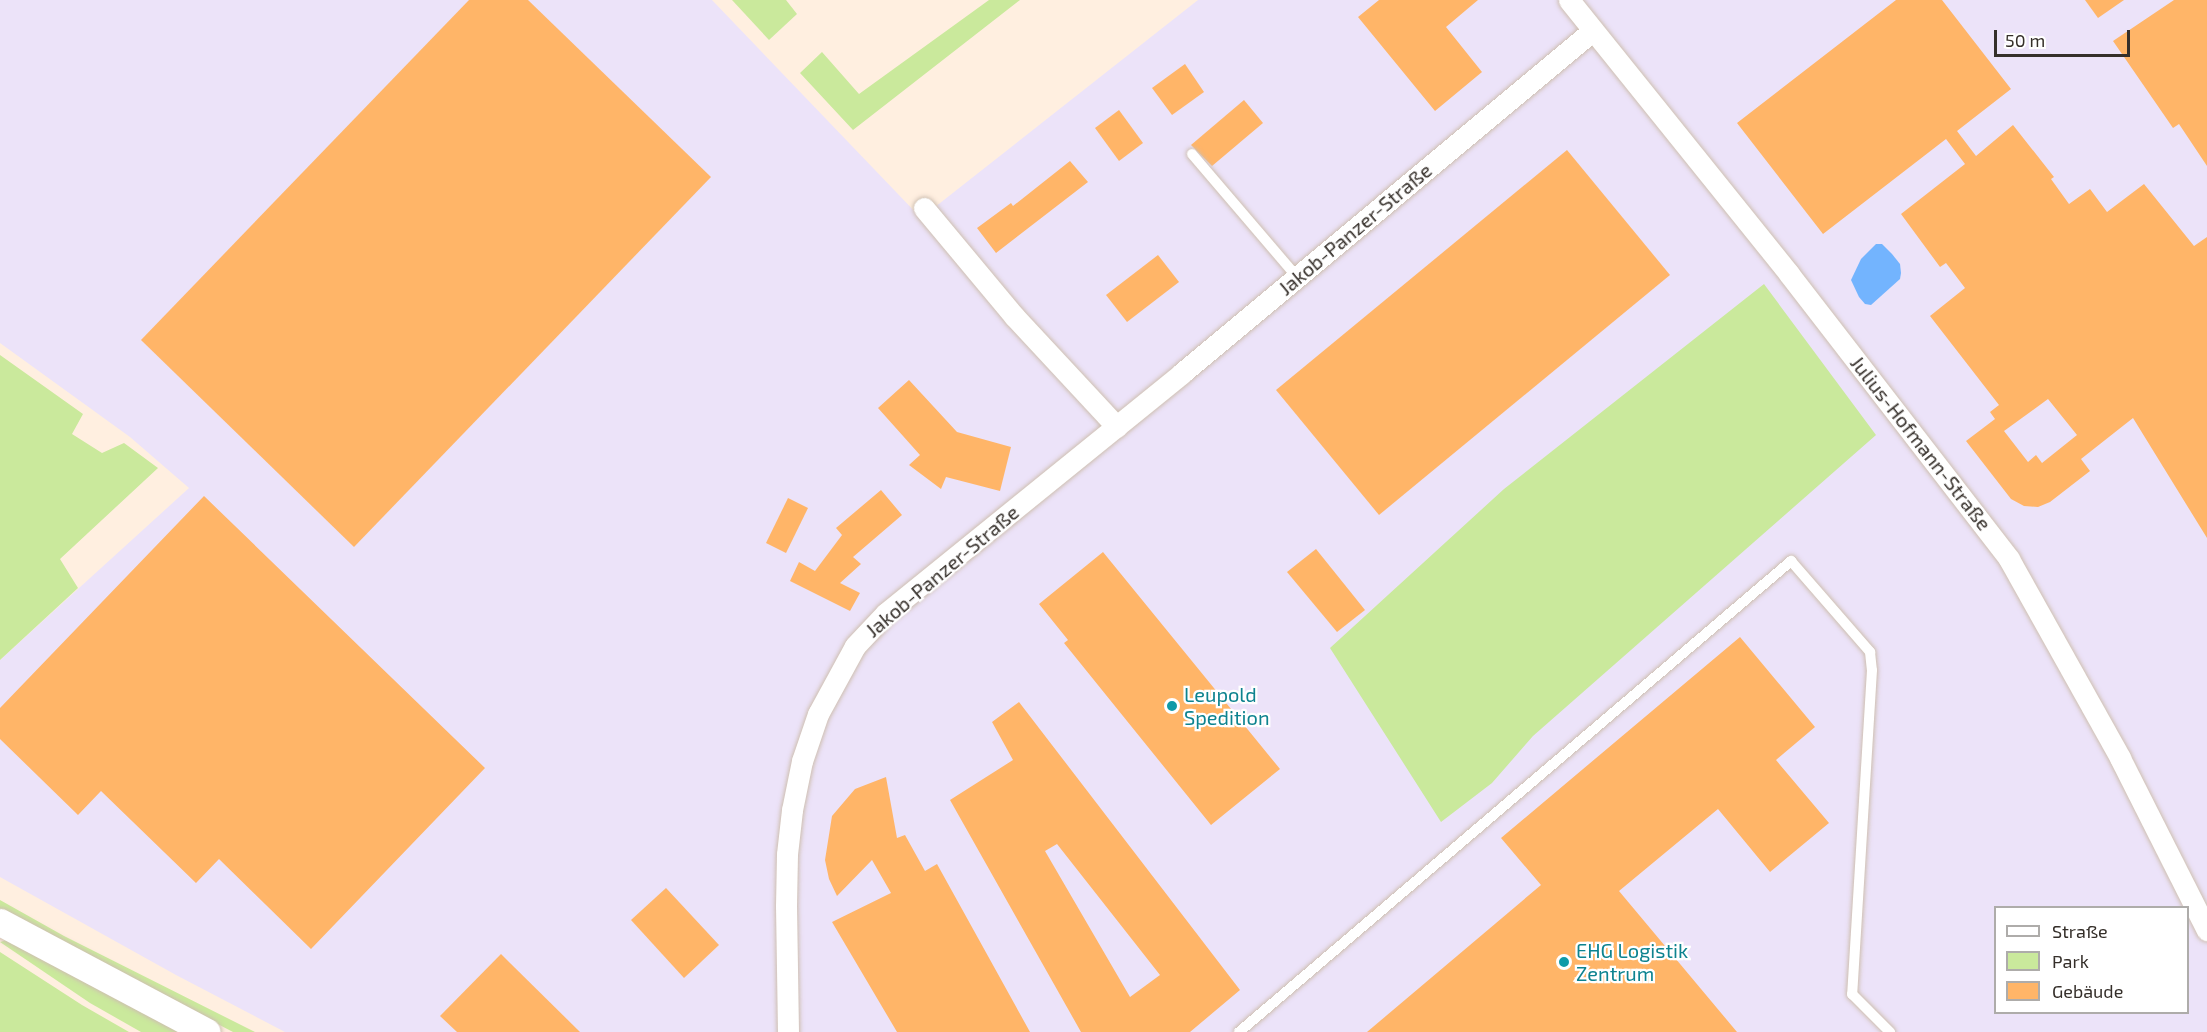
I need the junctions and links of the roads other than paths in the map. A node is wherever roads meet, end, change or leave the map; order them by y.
1 (1569, 0) edge
2 (1592, 32) junction
3 (1191, 154) dead end
4 (924, 208) dead end
5 (1297, 277) junction
6 (1117, 426) junction
7 (0, 922) edge
8 (2207, 930) edge
9 (207, 1032) edge
10 (788, 1032) edge
11 (1239, 1032) edge
12 (1890, 1032) edge

1 - 2 street, Julius-Hofmann-Straße
2 - 5 street, Jakob-Panzer-Straße
2 - 8 street, Julius-Hofmann-Straße
3 - 5 lane
4 - 6 street
5 - 6 street, Jakob-Panzer-Straße
6 - 10 street, Jakob-Panzer-Straße
7 - 9 street
11 - 12 lane

